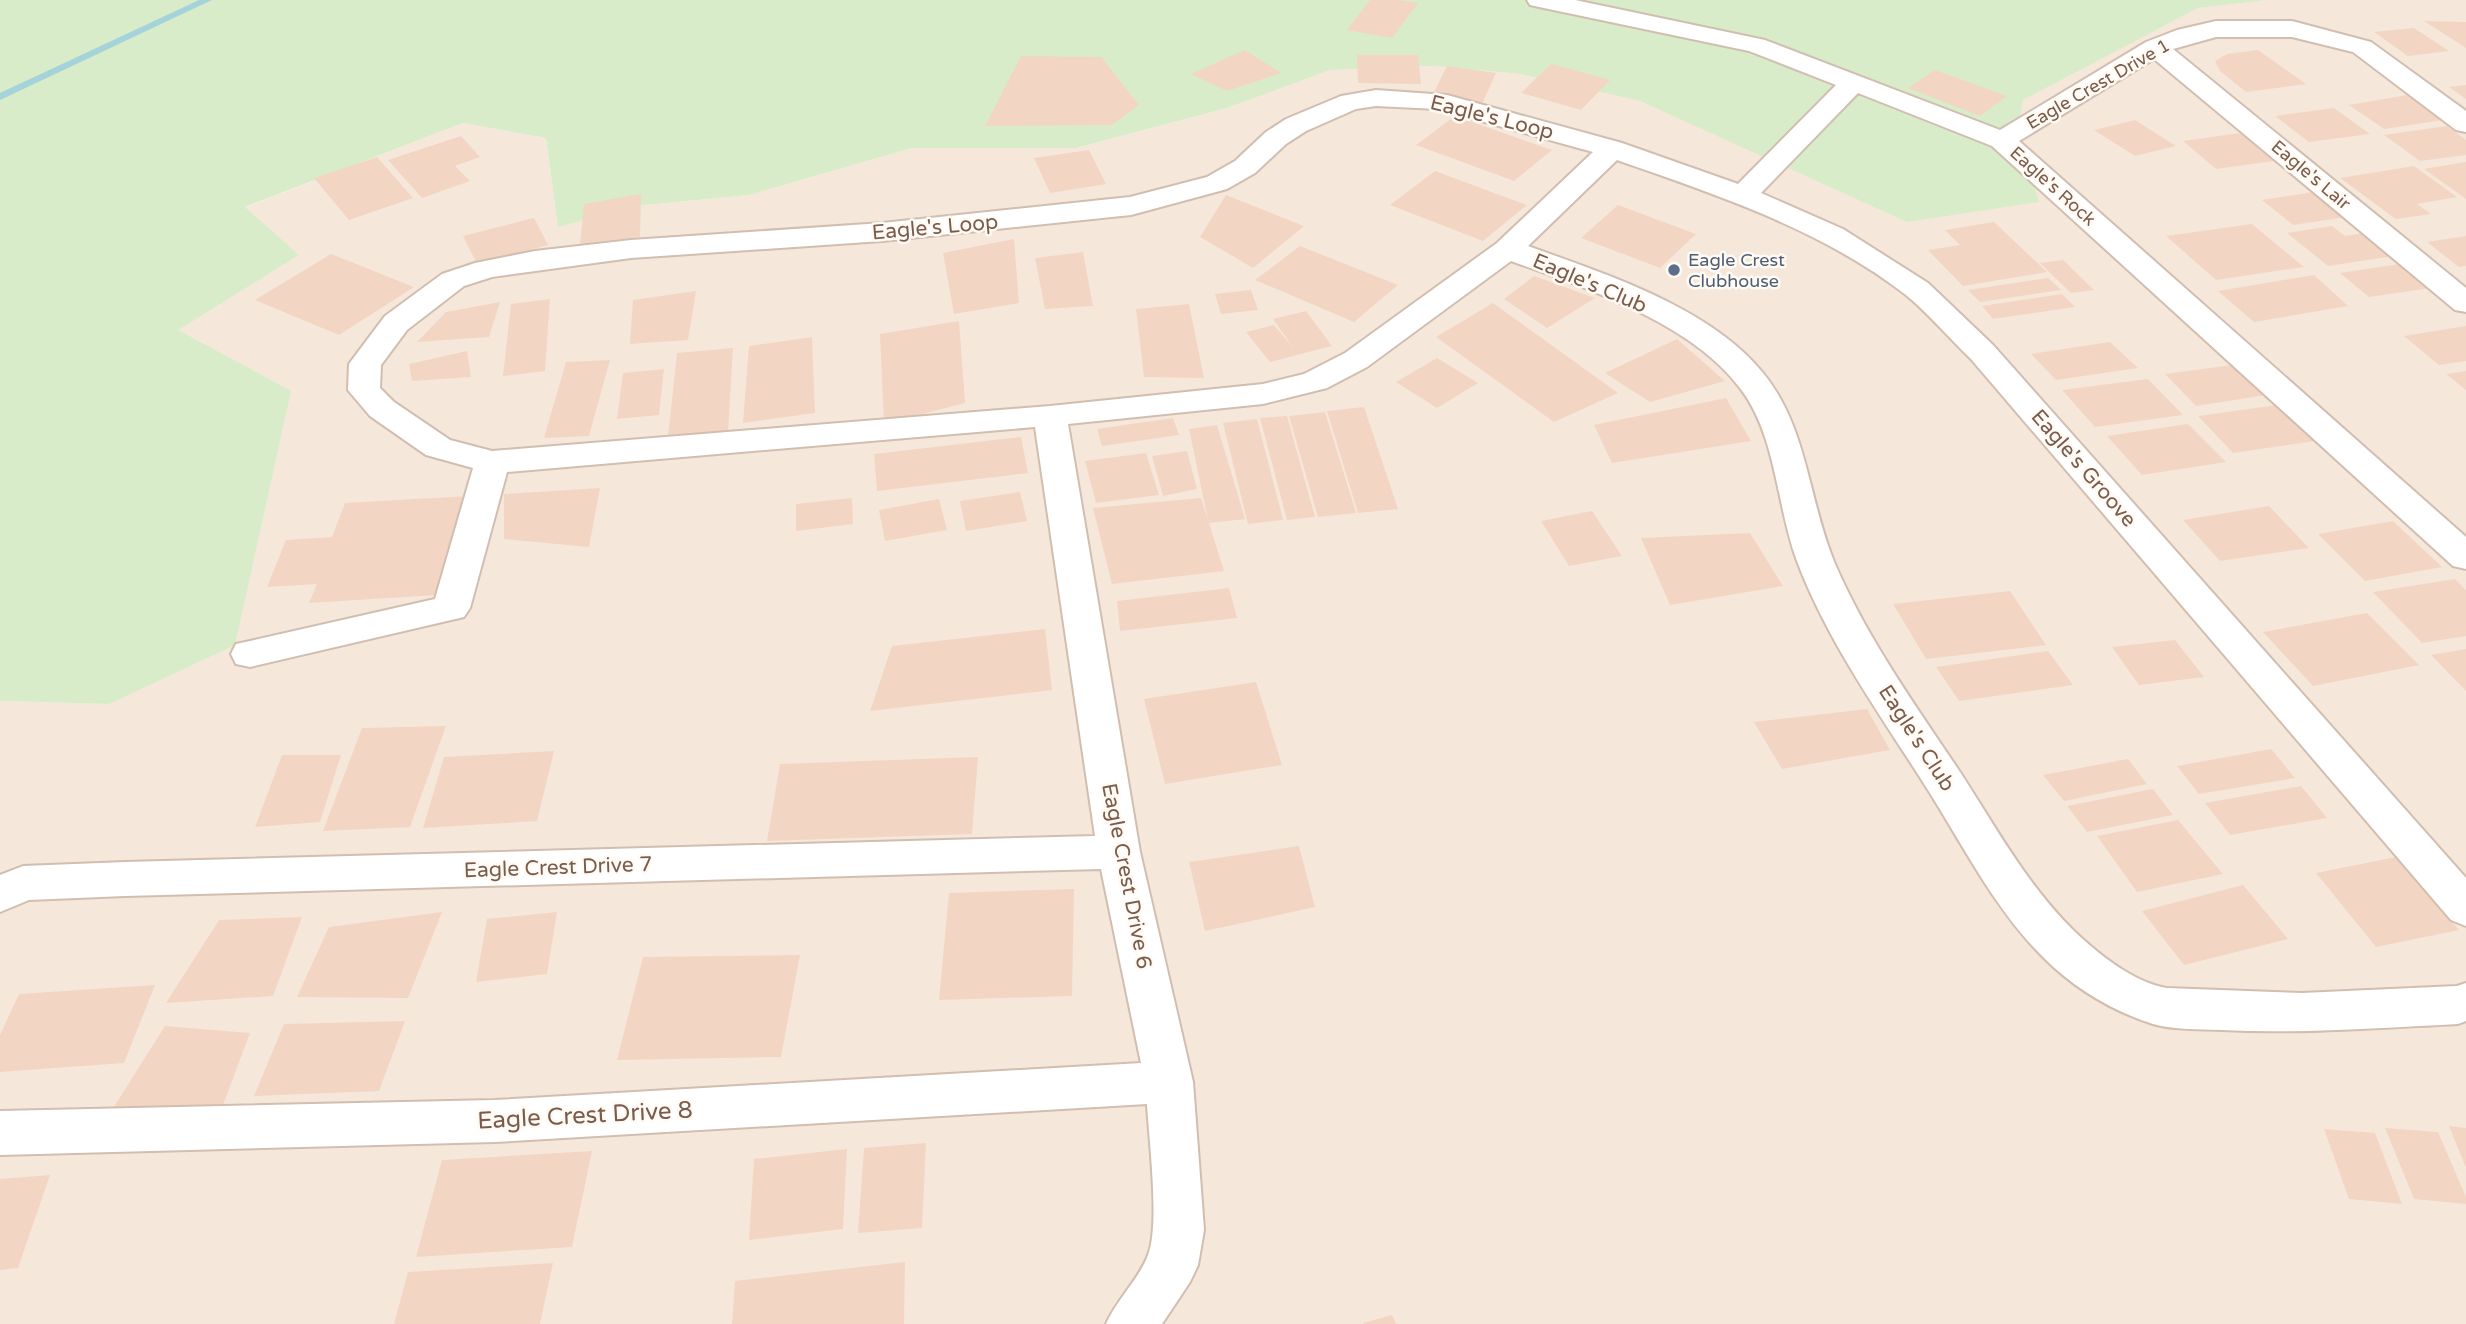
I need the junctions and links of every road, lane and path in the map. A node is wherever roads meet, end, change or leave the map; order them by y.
1 (1539, 0) edge
2 (2155, 47) junction
3 (1855, 81) junction
4 (2466, 124) edge
5 (2003, 140) junction
6 (1612, 149) junction
7 (1743, 195) junction
8 (1508, 249) junction
9 (2466, 303) edge
10 (1049, 416) junction
11 (492, 462) junction
12 (2466, 557) edge
13 (250, 654) dead end
14 (1119, 852) junction
15 (0, 895) edge
16 (2466, 908) edge
17 (2466, 1002) edge
18 (1169, 1082) junction
19 (0, 1133) edge
20 (1132, 1324) edge

1 - 3 street, Eagle's Rock
2 - 4 street, Eagle Crest Drive 1
2 - 5 street, Eagle Crest Drive 1
2 - 9 street, Eagle's Lair
3 - 5 street, Eagle's Rock
3 - 7 street
5 - 12 street, Eagle's Rock
6 - 7 street, Eagle's Groove
6 - 8 street, Eagle's Loop
6 - 11 street, Eagle's Loop
7 - 16 street, Eagle's Groove
8 - 10 street, Eagle's Loop
8 - 17 street, Eagle's Club
10 - 11 street, Eagle's Loop
10 - 14 street, Eagle Crest Drive 6
11 - 13 street
14 - 15 street, Eagle Crest Drive 7
14 - 18 street, Eagle Crest Drive 6
18 - 19 street, Eagle Crest Drive 8
18 - 20 street, Eagle Crest Drive 6

